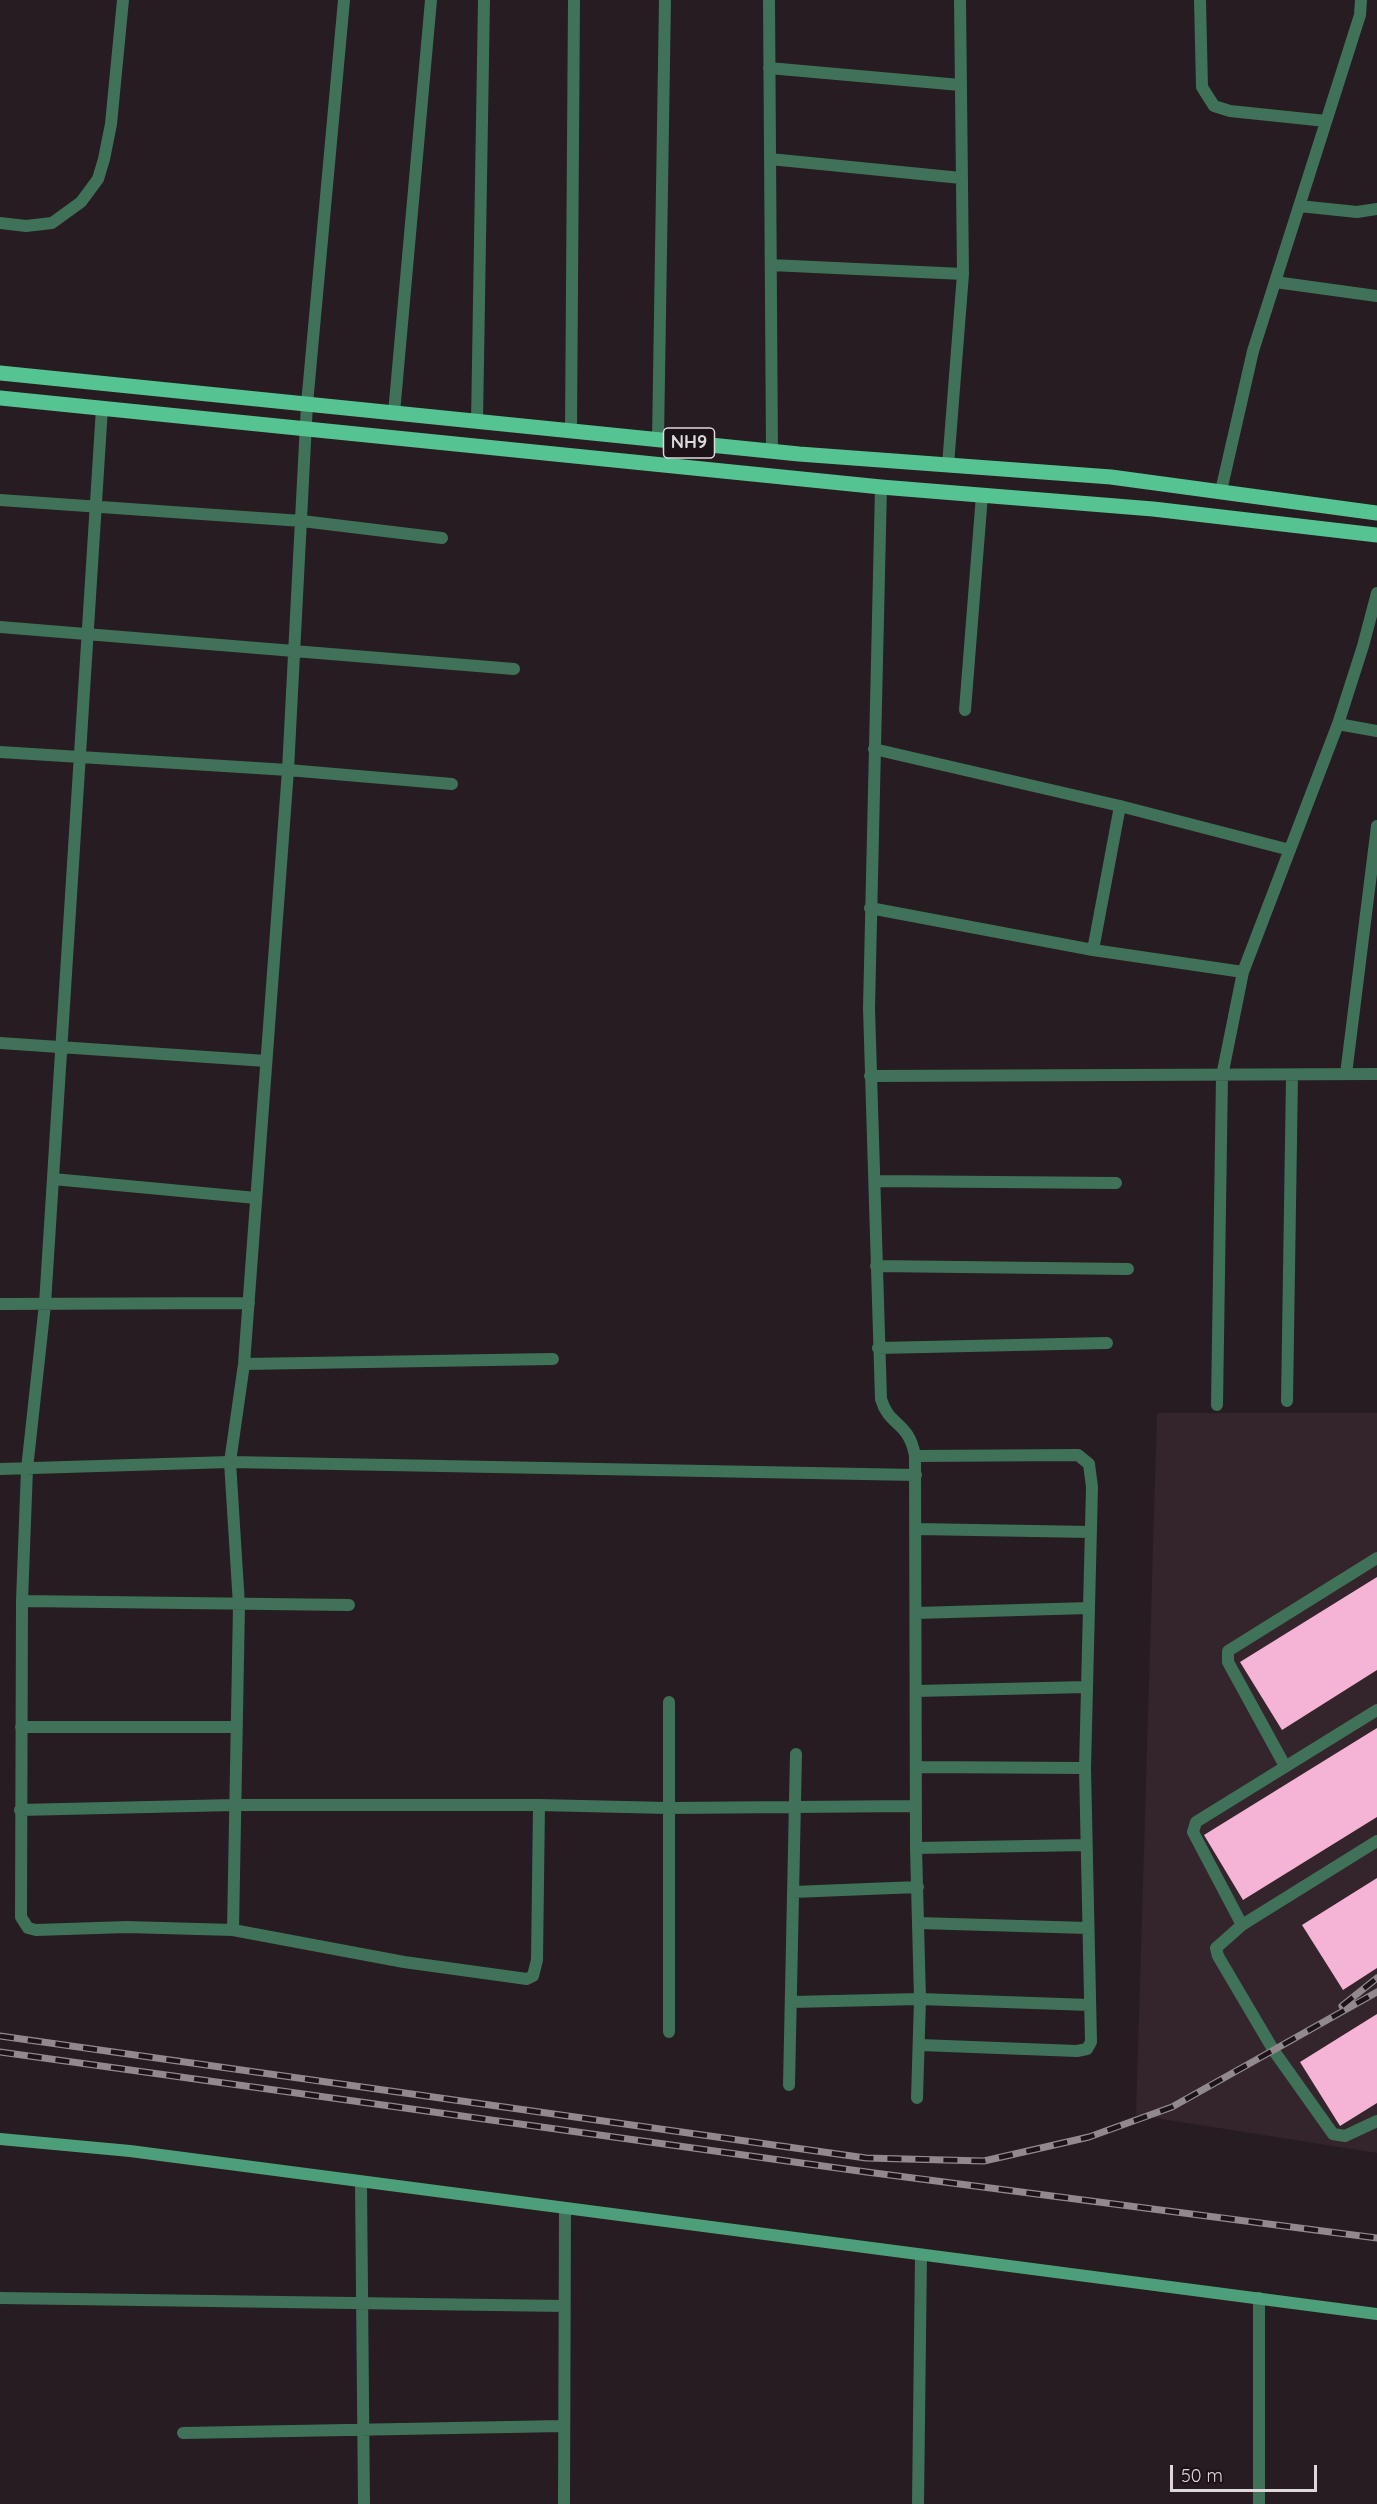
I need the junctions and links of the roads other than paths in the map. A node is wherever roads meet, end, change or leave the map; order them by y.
1 (123, 0) edge
2 (344, 0) edge
3 (431, 0) edge
4 (484, 0) edge
5 (574, 0) edge
6 (665, 0) edge
7 (769, 0) edge
8 (960, 0) edge
9 (1200, 0) edge
10 (1361, 0) edge
11 (769, 68) junction
12 (960, 85) junction
13 (1326, 121) junction
14 (770, 159) junction
15 (961, 178) junction
16 (1299, 206) junction
17 (1377, 209) edge
18 (0, 223) edge
19 (771, 265) junction
20 (963, 274) junction
21 (1275, 282) junction
22 (1377, 296) edge
23 (0, 373) edge
24 (0, 398) edge
25 (307, 404) junction
26 (102, 408) junction
27 (394, 413) junction
28 (477, 422) junction
29 (306, 428) junction
30 (571, 431) junction
31 (658, 440) junction
32 (772, 452) junction
33 (948, 465) junction
34 (881, 487) junction
35 (1221, 491) junction
36 (982, 495) junction
37 (0, 500) edge
38 (95, 505) junction
39 (1377, 513) edge
40 (302, 521) junction
41 (1377, 535) edge
42 (442, 538) dead end
43 (1377, 593) edge
44 (0, 627) edge
45 (86, 634) junction
46 (296, 651) junction
47 (514, 669) dead end
48 (965, 710) dead end
49 (1338, 724) junction
50 (1377, 731) edge
51 (874, 749) junction
52 (0, 752) edge
53 (80, 758) junction
54 (288, 770) junction
55 (452, 784) dead end
56 (1120, 806) junction
57 (1377, 826) edge
58 (1290, 850) junction
59 (870, 908) junction
60 (1093, 950) junction
61 (1243, 972) junction
62 (0, 1043) edge
63 (60, 1047) junction
64 (266, 1061) junction
65 (1346, 1074) junction
66 (1377, 1074) edge
67 (870, 1076) junction
68 (1222, 1076) junction
69 (1292, 1076) junction
70 (53, 1179) junction
71 (875, 1181) junction
72 (1116, 1183) dead end
73 (256, 1198) junction
74 (876, 1266) junction
75 (1128, 1269) dead end
76 (249, 1303) junction
77 (0, 1304) edge
78 (45, 1304) junction
79 (1107, 1343) dead end
80 (878, 1348) junction
81 (553, 1359) dead end
82 (244, 1364) junction
83 (1287, 1401) dead end
84 (1217, 1405) dead end
85 (915, 1456) junction
86 (230, 1462) junction
87 (0, 1469) edge
88 (27, 1469) junction
89 (916, 1475) junction
90 (917, 1529) junction
91 (1091, 1532) junction
92 (1377, 1558) edge
93 (22, 1601) junction
94 (239, 1605) junction
95 (349, 1605) dead end
96 (1089, 1608) junction
97 (916, 1613) junction
98 (1087, 1688) junction
99 (916, 1691) junction
100 (669, 1702) dead end
101 (1377, 1710) edge
102 (21, 1727) junction
103 (236, 1727) junction
104 (796, 1754) dead end
105 (1285, 1766) junction
106 (916, 1767) junction
107 (1085, 1768) junction
108 (234, 1805) junction
109 (538, 1805) junction
110 (795, 1806) junction
111 (916, 1806) junction
112 (668, 1808) junction
113 (20, 1810) junction
114 (1377, 1841) edge
115 (1085, 1845) junction
116 (916, 1848) junction
117 (918, 1887) junction
118 (793, 1892) junction
119 (919, 1923) junction
120 (1242, 1925) junction
121 (1088, 1928) junction
122 (233, 1930) junction
123 (920, 1999) junction
124 (791, 2002) junction
125 (1090, 2005) junction
126 (669, 2032) dead end
127 (920, 2045) junction
128 (789, 2085) dead end
129 (917, 2098) dead end
130 (1375, 2123) edge
131 (0, 2139) edge
132 (361, 2183) junction
133 (565, 2209) junction
134 (921, 2255) junction
135 (0, 2298) edge
136 (1258, 2298) junction
137 (362, 2303) junction
138 (564, 2306) junction
139 (1377, 2314) edge
140 (562, 2426) junction
141 (362, 2428) junction
142 (183, 2433) dead end
143 (364, 2504) edge
144 (564, 2504) edge
145 (918, 2504) edge
146 (1258, 2504) edge

1 - 18 street
2 - 25 street
3 - 27 street
4 - 28 street
5 - 30 street
6 - 31 street
7 - 11 street
8 - 12 street
9 - 13 street
10 - 13 street
11 - 12 street
11 - 14 street
12 - 15 street
13 - 16 street
14 - 15 street
14 - 19 street
15 - 20 street
16 - 17 street
16 - 21 street
19 - 20 street
19 - 32 street
20 - 33 street
21 - 22 street
21 - 35 street
23 - 25 main road, NH9
24 - 26 main road, NH9
25 - 27 main road, NH9
25 - 29 street
26 - 29 main road, NH9
26 - 38 street
27 - 28 main road, NH9
28 - 30 main road, NH9
29 - 34 main road, NH9
29 - 40 street
30 - 31 main road, NH9
31 - 32 main road, NH9
32 - 33 main road, NH9
33 - 35 main road, NH9
34 - 36 main road, NH9
34 - 51 street
35 - 39 main road, NH9
36 - 41 main road, NH9
36 - 48 street
37 - 38 street
38 - 40 street
38 - 45 street
40 - 42 street
40 - 46 street
43 - 49 street
44 - 45 street
45 - 46 street
45 - 53 street
46 - 47 street
46 - 54 street
49 - 50 street
49 - 58 street
51 - 56 street
51 - 59 street
52 - 53 street
53 - 54 street
53 - 63 street
54 - 55 street
54 - 64 street
56 - 58 street
56 - 60 street
57 - 65 street
58 - 61 street
59 - 60 street
59 - 67 street
60 - 61 street
61 - 68 street
62 - 63 street
63 - 64 street
63 - 70 street
64 - 73 street
65 - 66 street
65 - 69 street
67 - 68 street
67 - 71 street
68 - 69 street
68 - 84 street
69 - 83 street
70 - 73 street
70 - 78 street
71 - 72 street
71 - 74 street
73 - 76 street
74 - 75 street
74 - 80 street
76 - 78 street
76 - 82 street
77 - 78 street
78 - 88 street
79 - 80 street
80 - 85 street
81 - 82 street
82 - 86 street
85 - 89 street
85 - 91 street
86 - 88 street
86 - 89 street
86 - 94 street
87 - 88 street
88 - 93 street
89 - 90 street
90 - 91 street
90 - 97 street
91 - 96 street
92 - 105 street
93 - 94 street
93 - 102 street
94 - 95 street
94 - 103 street
96 - 97 street
96 - 98 street
97 - 99 street
98 - 99 street
98 - 107 street
99 - 106 street
100 - 112 street
101 - 105 street
102 - 103 street
102 - 113 street
103 - 108 street
104 - 110 street
105 - 120 street
106 - 107 street
106 - 111 street
107 - 115 street
108 - 109 street
108 - 113 street
108 - 122 street
109 - 112 street
109 - 122 street
110 - 111 street
110 - 112 street
110 - 118 street
111 - 116 street
112 - 126 street
113 - 122 street
114 - 120 street
115 - 116 street
115 - 121 street
116 - 117 street
117 - 118 street
117 - 119 street
118 - 124 street
119 - 121 street
119 - 123 street
120 - 130 street
121 - 125 street
123 - 124 street
123 - 125 street
123 - 127 street
124 - 128 street
125 - 127 street
127 - 129 street
131 - 132 street
132 - 133 street
132 - 137 street
133 - 134 street
133 - 138 street
134 - 136 street
134 - 145 street
135 - 137 street
136 - 139 street
136 - 146 street
137 - 138 street
137 - 141 street
138 - 140 street
140 - 141 street
140 - 144 street
141 - 142 street
141 - 143 street

